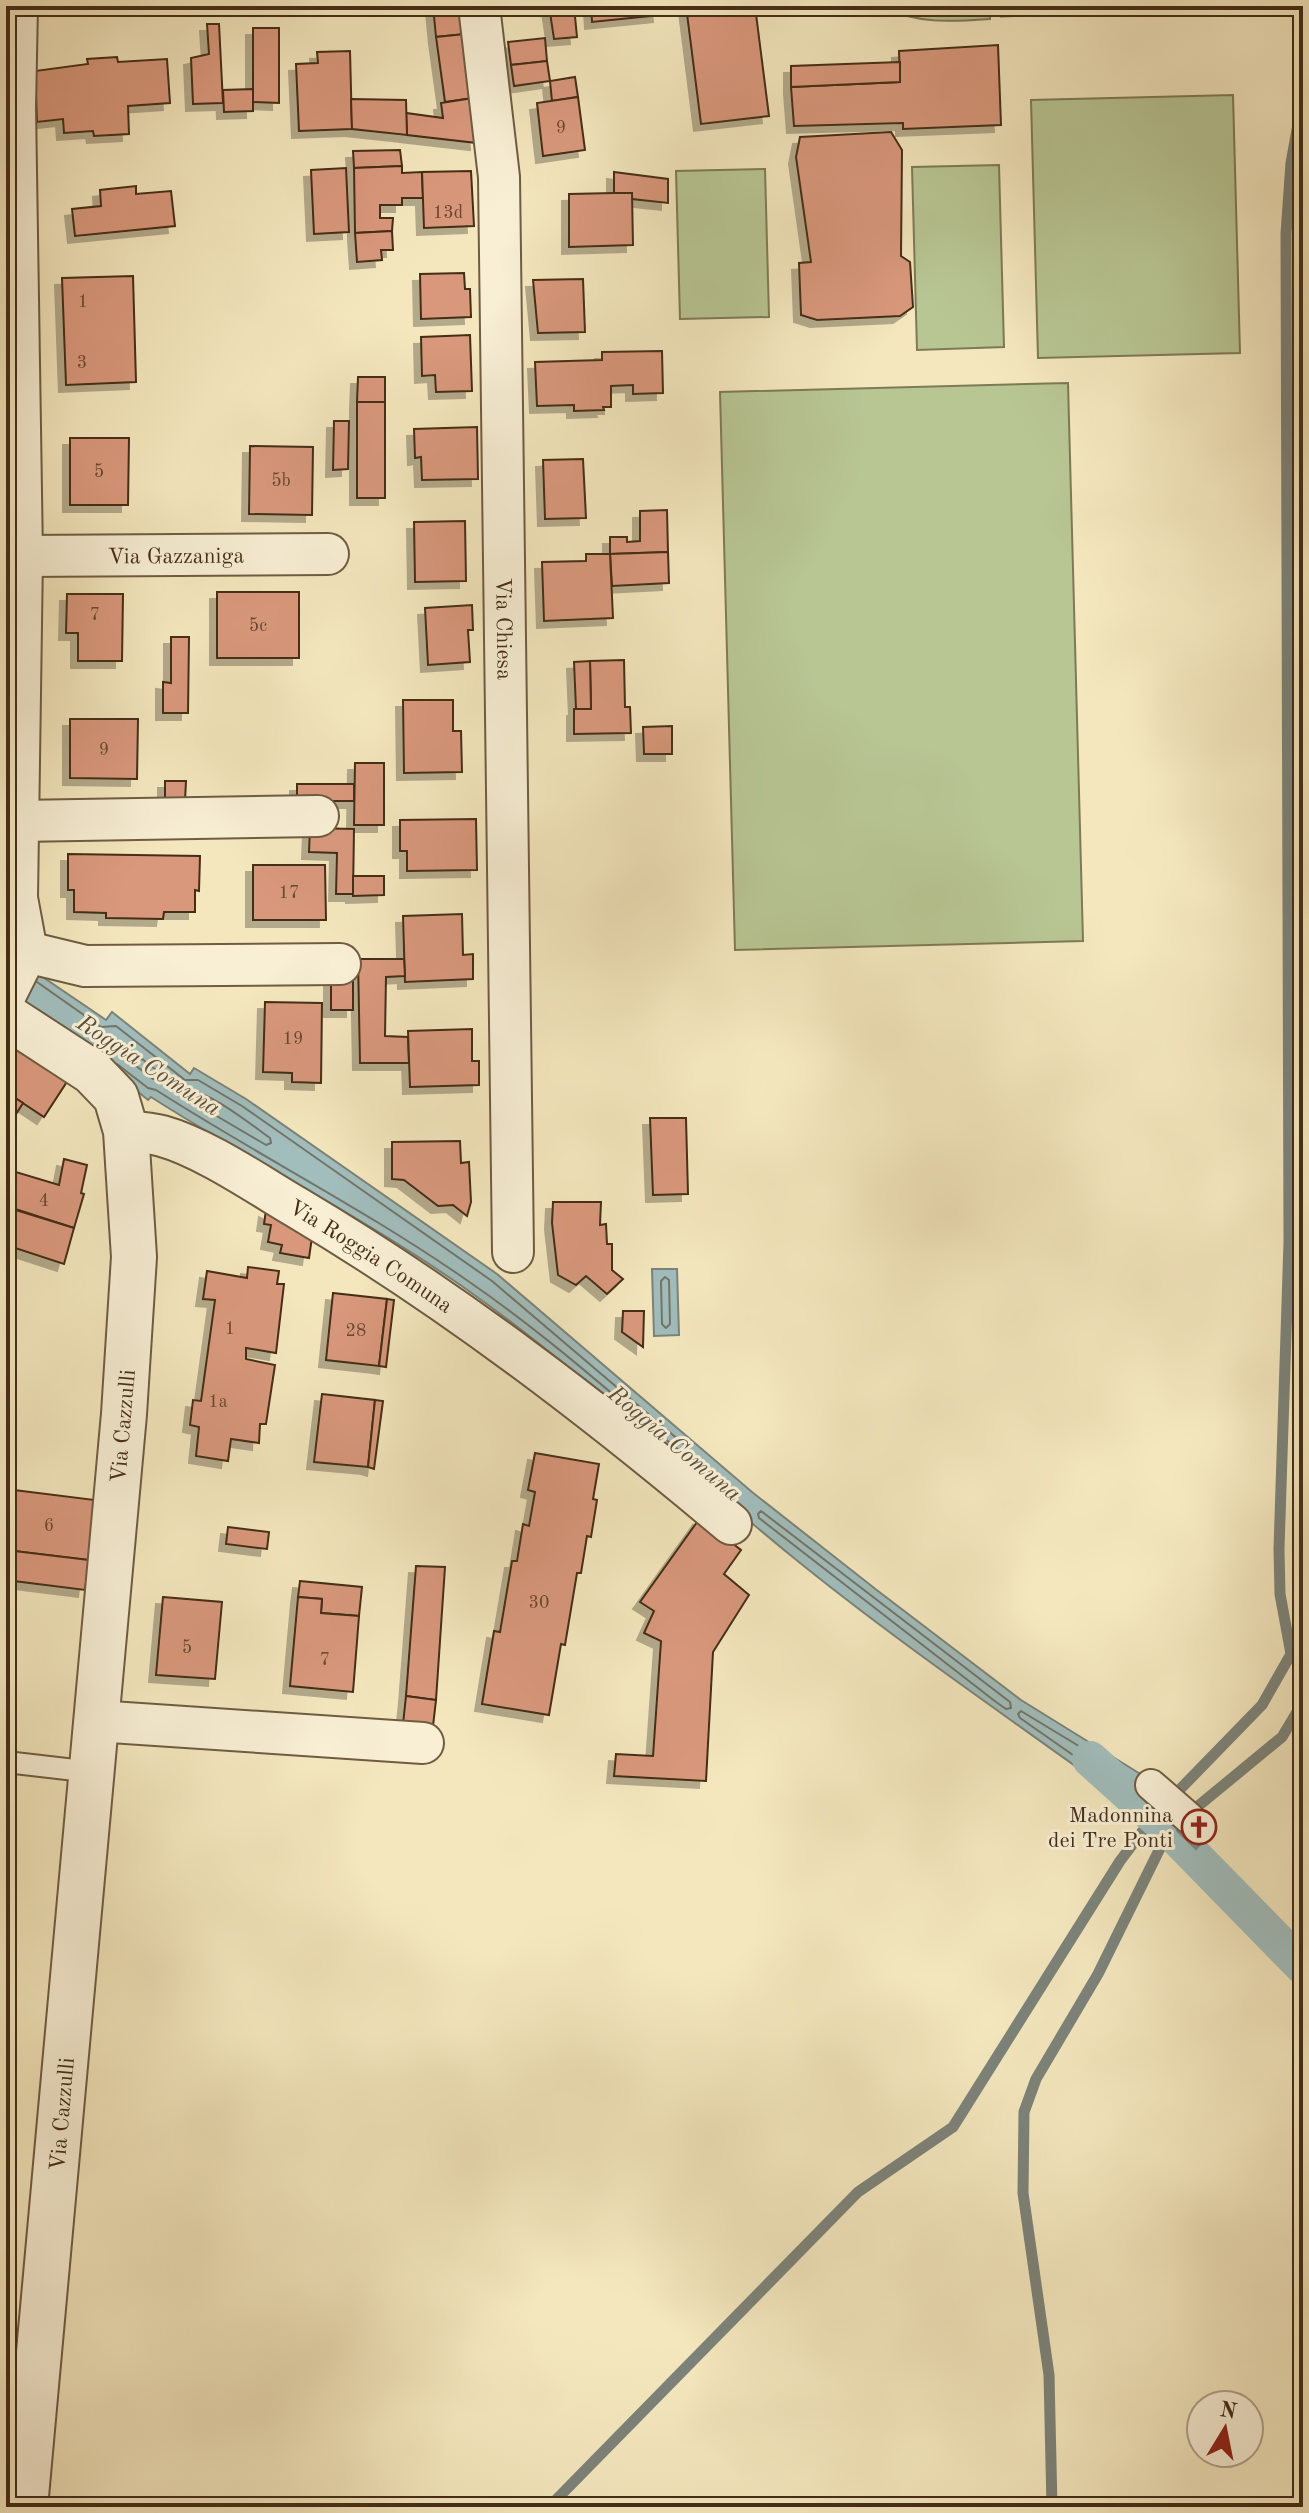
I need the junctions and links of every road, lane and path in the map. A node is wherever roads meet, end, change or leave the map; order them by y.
1 (17, 6) edge
2 (479, 6) edge
3 (10, 107) edge
4 (328, 554) dead end
5 (22, 556) junction
6 (318, 816) dead end
7 (19, 821) junction
8 (27, 952) junction
9 (340, 964) dead end
10 (6, 994) edge
11 (6, 1016) edge
12 (126, 1131) junction
13 (513, 1252) dead end
14 (731, 1524) dead end
15 (96, 1721) junction
16 (423, 1743) dead end
17 (6, 1762) edge
18 (92, 1772) junction
19 (1151, 1785) dead end
20 (1189, 1818) dead end
21 (25, 2507) edge

1 - 3 street
2 - 13 street, Via Chiesa
3 - 5 street
4 - 5 street, Via Gazzaniga
5 - 7 street
6 - 7 street
7 - 8 street
8 - 9 street
8 - 10 street
11 - 12 street
12 - 14 street, Via Roggia Comuna
12 - 15 street, Via Cazzulli
15 - 16 street
15 - 18 street, Via Cazzulli
17 - 18 lane
18 - 21 street, Via Cazzulli
19 - 20 street

